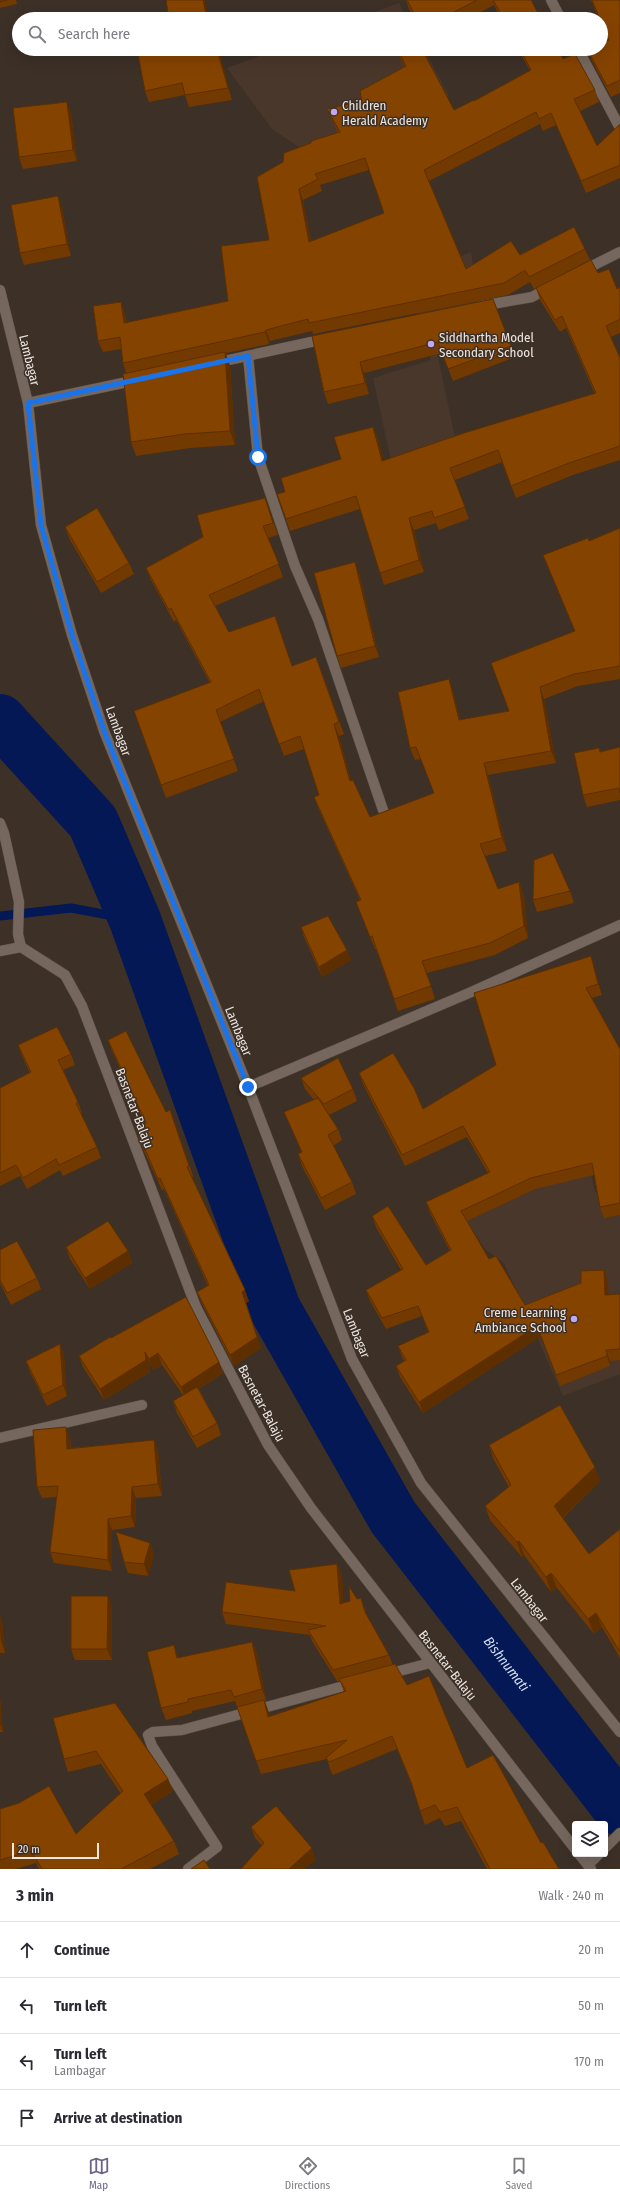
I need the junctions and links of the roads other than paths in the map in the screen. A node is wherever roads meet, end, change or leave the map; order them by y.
1 (551, 0) edge
2 (557, 12) edge
3 (582, 56) edge
4 (620, 105) edge
5 (610, 110) junction
6 (620, 128) edge
7 (620, 252) edge
8 (573, 276) edge
9 (559, 283) edge
10 (0, 290) edge
11 (472, 308) edge
12 (338, 336) edge
13 (248, 356) junction
14 (202, 366) edge
15 (149, 377) edge
16 (28, 403) junction
17 (383, 810) edge
18 (0, 823) edge
19 (620, 925) edge
20 (21, 947) junction
21 (0, 951) edge
22 (248, 1087) junction
23 (142, 1405) dead end
24 (0, 1438) edge
25 (430, 1662) junction
26 (378, 1677) edge
27 (363, 1681) edge
28 (620, 1732) edge
29 (620, 1834) edge
30 (572, 1845) edge
31 (608, 1845) edge
32 (581, 1857) edge
33 (597, 1857) edge
34 (589, 1867) edge
35 (188, 1869) edge

1 - 2 street
3 - 5 street
4 - 5 street
5 - 6 street
7 - 8 street
9 - 11 street
10 - 16 street, Lambagar
12 - 13 street
13 - 14 street
13 - 17 street
15 - 16 street
16 - 22 street, Lambagar
18 - 20 street
19 - 22 street
20 - 21 street
20 - 25 street, Basnetar-Balaju
22 - 28 street, Lambagar
23 - 24 street
25 - 26 street
25 - 30 street, Basnetar-Balaju
27 - 35 street
29 - 31 street
32 - 34 street
33 - 34 street

